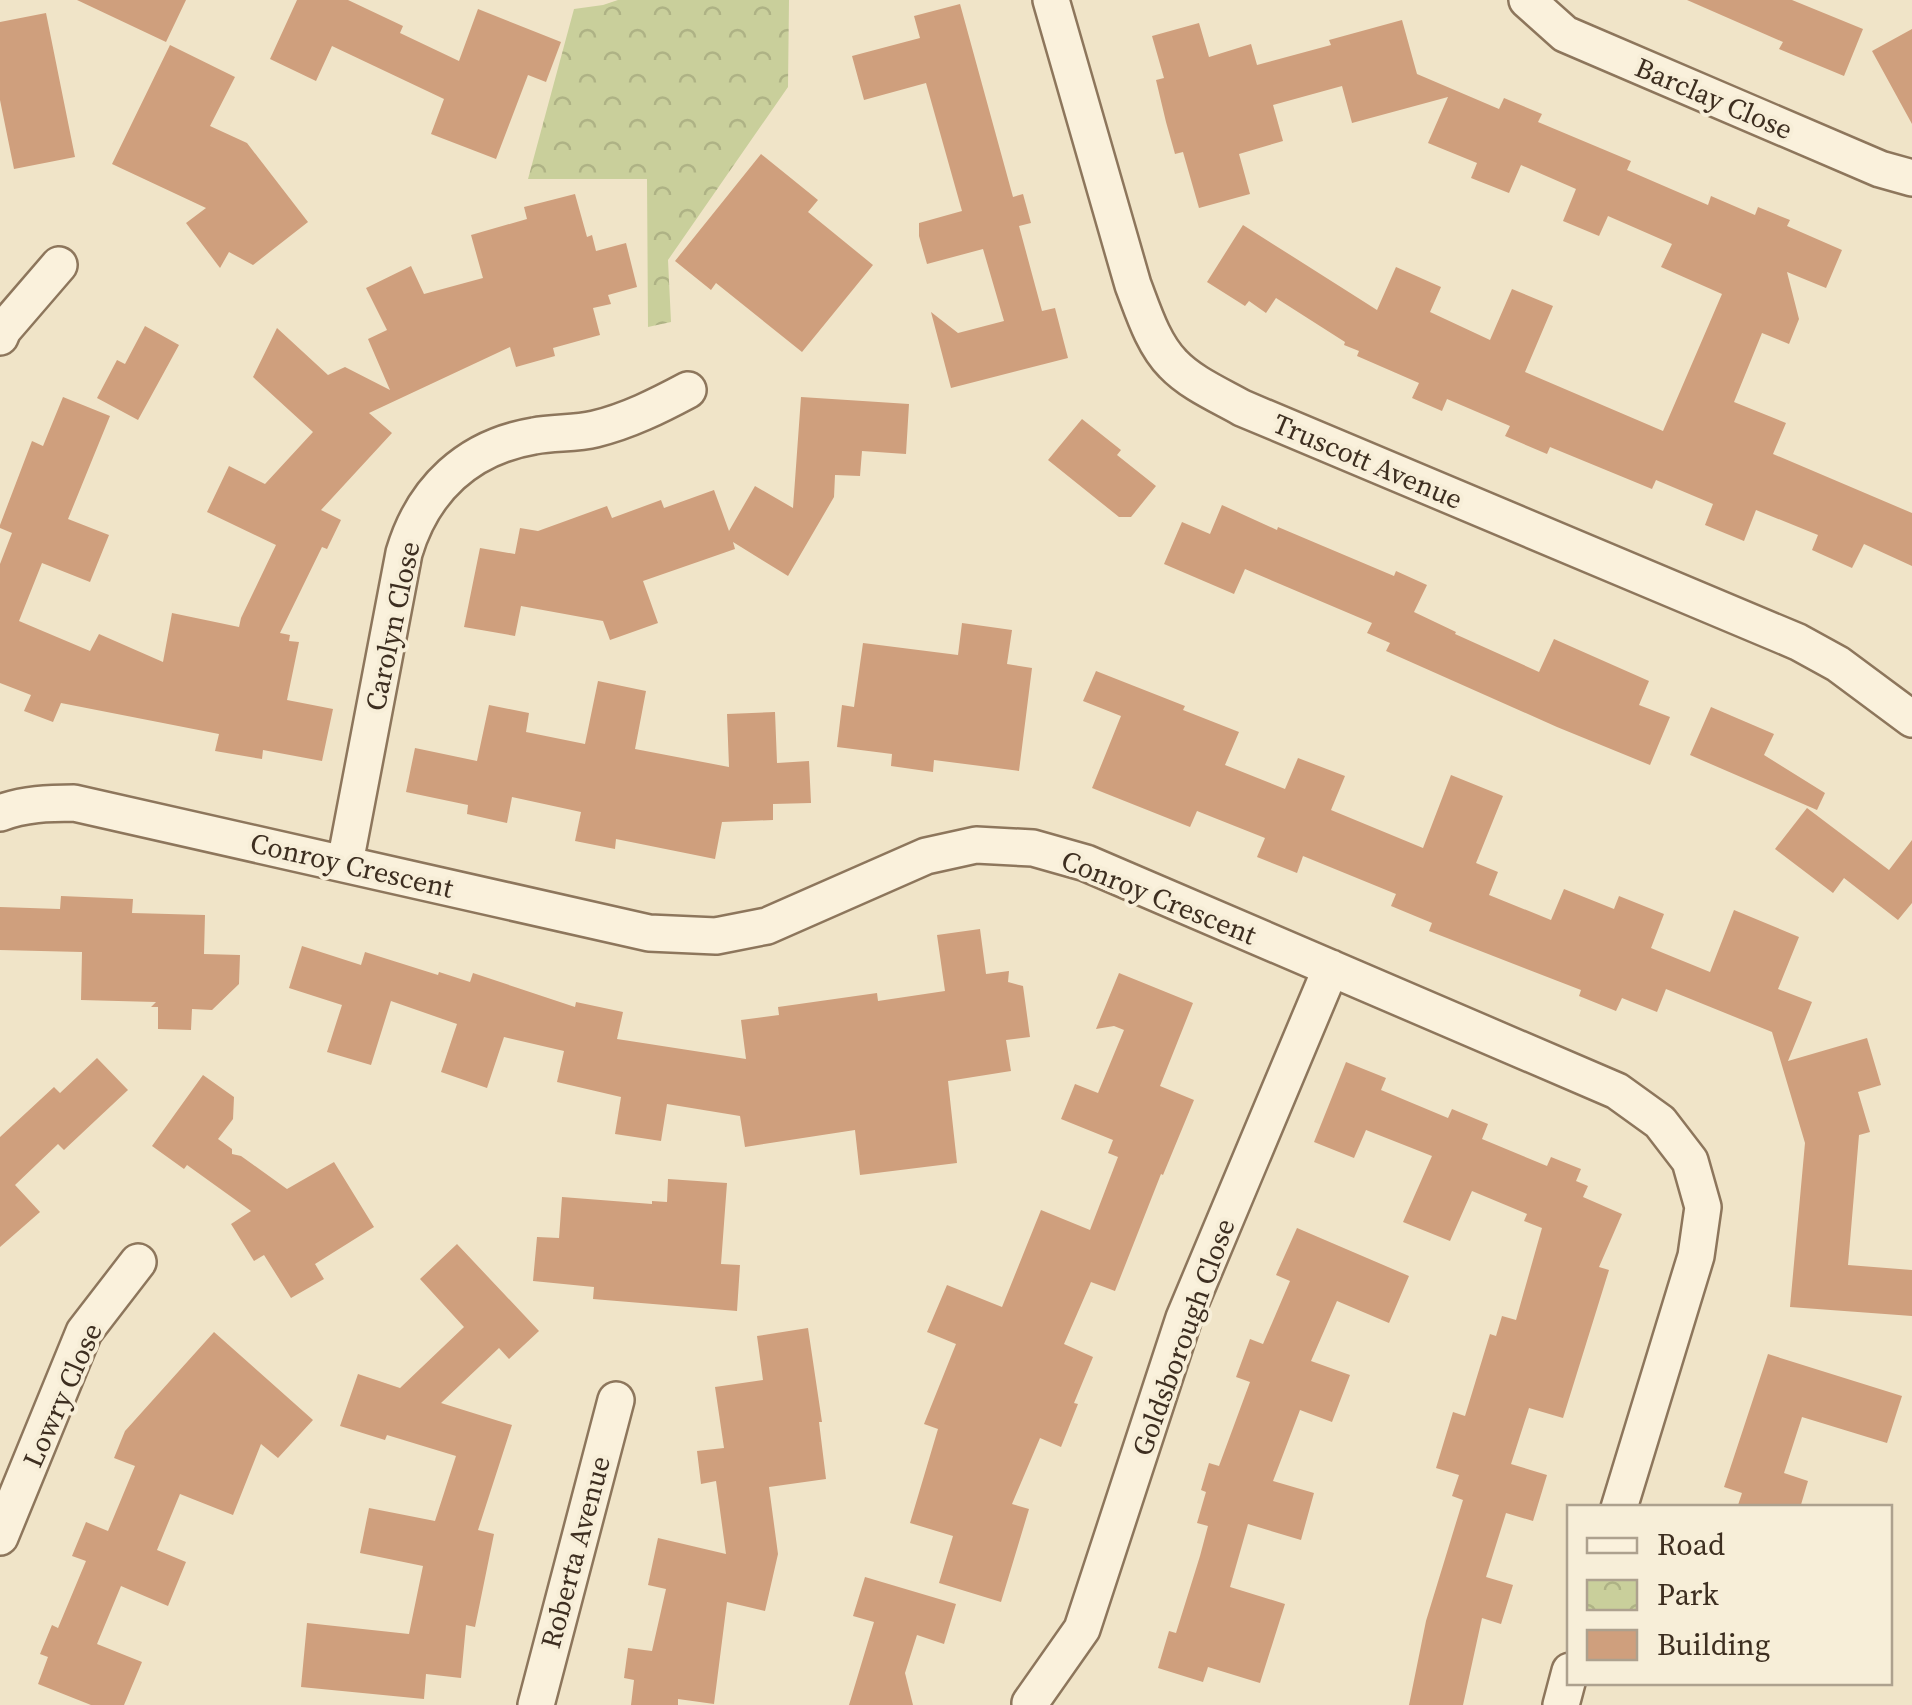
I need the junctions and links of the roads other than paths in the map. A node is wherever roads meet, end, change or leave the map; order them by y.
1 (1051, 0) edge
2 (1526, 0) edge
3 (1912, 178) edge
4 (59, 265) dead end
5 (0, 337) edge
6 (688, 390) dead end
7 (1912, 719) edge
8 (0, 813) edge
9 (344, 863) junction
10 (1331, 968) junction
11 (138, 1262) dead end
12 (616, 1400) dead end
13 (1620, 1505) edge
14 (0, 1537) edge
15 (1030, 1703) edge
16 (536, 1705) edge

1 - 7 street, Truscott Avenue
2 - 3 street, Barclay Close
4 - 5 street
6 - 9 street, Carolyn Close
8 - 9 street, Conroy Crescent
9 - 10 street, Conroy Crescent
10 - 13 street, Conroy Crescent
10 - 15 street, Goldsborough Close
11 - 14 street, Lowry Close
12 - 16 street, Roberta Avenue

